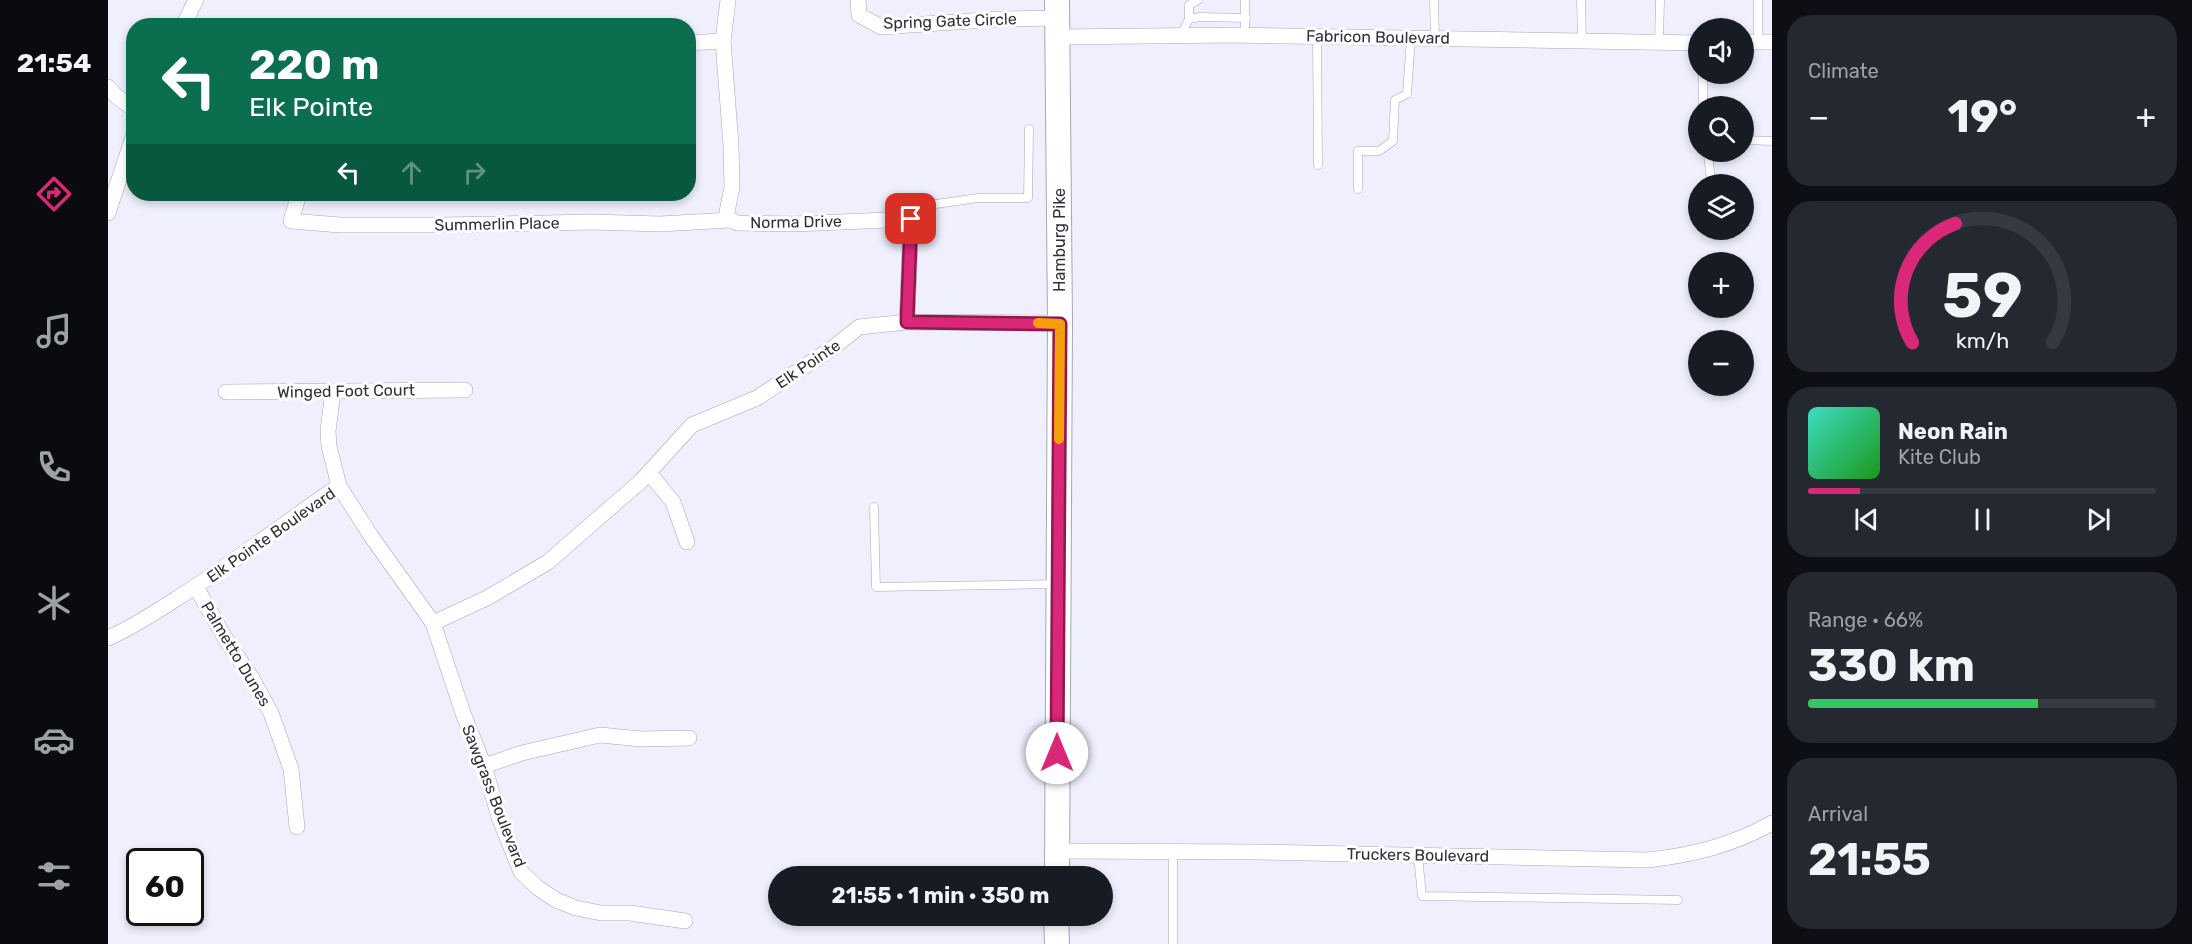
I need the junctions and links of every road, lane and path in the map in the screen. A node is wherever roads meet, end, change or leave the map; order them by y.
1 (196, 0) edge
2 (728, 0) edge
3 (858, 0) edge
4 (1198, 0) edge
5 (1245, 0) edge
6 (1434, 0) edge
7 (1581, 0) edge
8 (1659, 0) edge
9 (1758, 0) edge
10 (187, 18) edge
11 (1057, 18) edge
12 (1246, 18) junction
13 (1189, 19) junction
14 (1181, 35) junction
15 (1245, 35) junction
16 (1317, 36) junction
17 (1411, 38) junction
18 (1436, 38) junction
19 (723, 40) junction
20 (1582, 41) junction
21 (696, 42) edge
22 (1659, 42) junction
23 (1758, 42) edge
24 (1688, 43) edge
25 (108, 87) edge
26 (126, 103) edge
27 (1029, 129) dead end
28 (1754, 141) edge
29 (1772, 141) edge
30 (126, 158) edge
31 (1318, 165) dead end
32 (1358, 189) dead end
33 (297, 201) edge
34 (108, 213) edge
35 (911, 219) junction
36 (730, 220) junction
37 (907, 322) junction
38 (1060, 324) junction
39 (465, 390) dead end
40 (333, 391) junction
41 (226, 392) dead end
42 (649, 473) junction
43 (339, 486) junction
44 (874, 507) dead end
45 (687, 542) dead end
46 (1058, 584) junction
47 (196, 587) junction
48 (433, 622) junction
49 (108, 638) edge
50 (689, 738) dead end
51 (484, 766) junction
52 (1772, 823) edge
53 (297, 827) dead end
54 (1057, 851) junction
55 (1173, 851) junction
56 (1419, 855) junction
57 (1057, 866) edge
58 (1678, 900) dead end
59 (685, 921) dead end
60 (1057, 926) edge
61 (1058, 944) edge
62 (1173, 944) edge

1 - 10 street
2 - 19 street, Norma Drive
3 - 11 street, Spring Gate Circle
4 - 13 lane
5 - 12 lane
6 - 18 lane
7 - 20 lane
8 - 22 lane
9 - 23 lane
11 - 14 street, Fabricon Boulevard
11 - 38 main road, Hamburg Pike
12 - 13 lane
12 - 15 lane
13 - 14 lane
14 - 15 street, Fabricon Boulevard
15 - 16 street, Fabricon Boulevard
16 - 17 street, Fabricon Boulevard
16 - 31 lane
17 - 18 street, Fabricon Boulevard
17 - 32 lane
18 - 20 street, Fabricon Boulevard
19 - 21 street
19 - 36 street, Norma Drive
20 - 22 street, Fabricon Boulevard
22 - 24 street, Fabricon Boulevard
25 - 26 street
27 - 35 lane
28 - 29 lane
30 - 34 street
33 - 36 street, Summerlin Place
35 - 36 street, Norma Drive
35 - 37 street
37 - 38 street, Elk Pointe
37 - 42 street, Elk Pointe
38 - 46 main road, Hamburg Pike
39 - 40 street, Winged Foot Court
40 - 41 street, Winged Foot Court
40 - 43 street
42 - 45 street
42 - 48 street, Elk Pointe
43 - 47 street, Elk Pointe Boulevard
43 - 48 street, Elk Pointe Boulevard
44 - 46 lane
46 - 54 main road, Hamburg Pike
47 - 49 street, Elk Pointe Boulevard
47 - 53 street, Palmetto Dunes
48 - 51 street, Sawgrass Boulevard
50 - 51 street
51 - 59 street, Sawgrass Boulevard
52 - 56 street, Truckers Boulevard
54 - 55 street, Truckers Boulevard
54 - 57 main road, Hamburg Pike
55 - 56 street, Truckers Boulevard
55 - 62 lane
56 - 58 lane
60 - 61 main road

